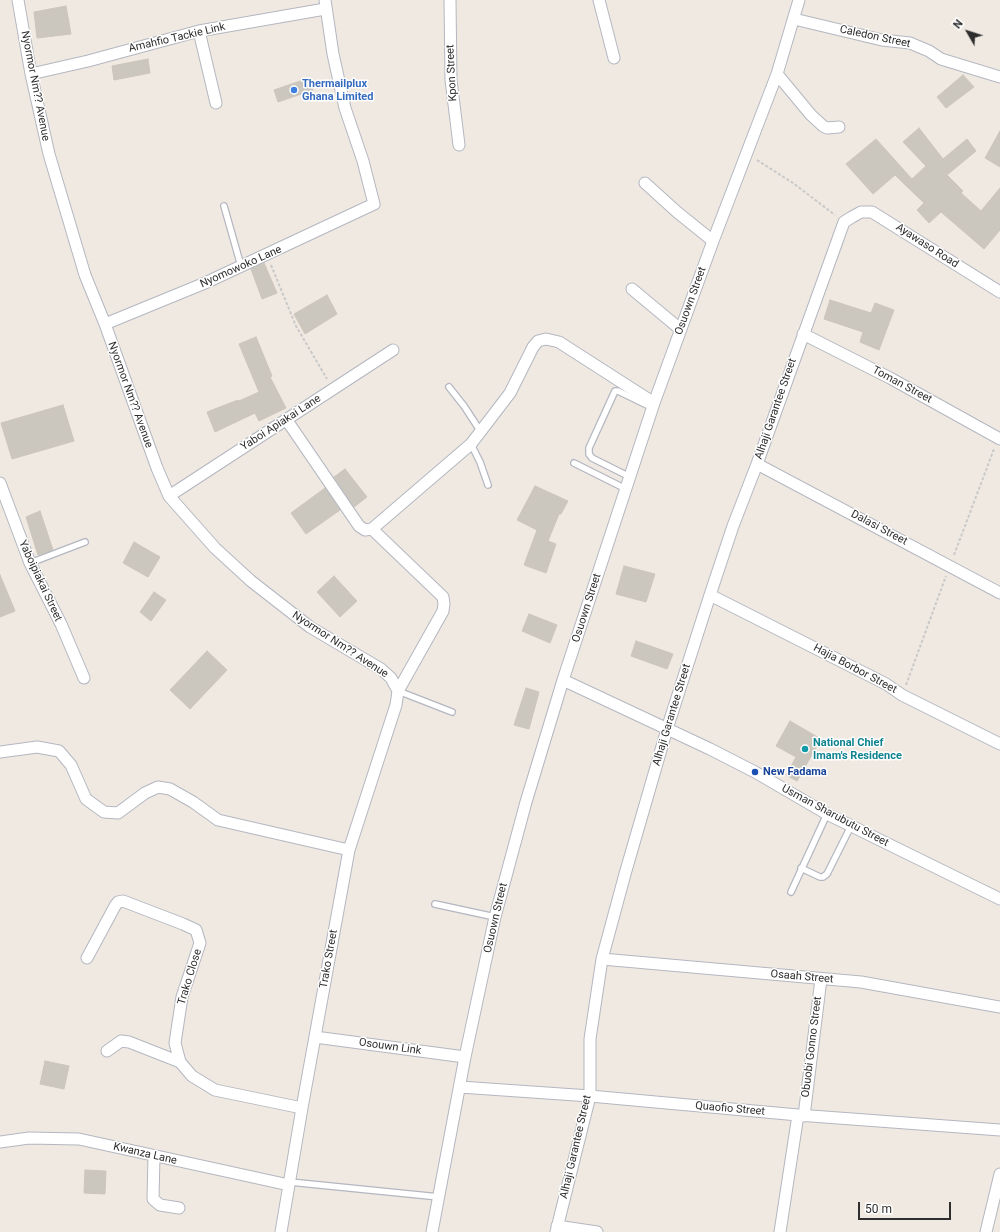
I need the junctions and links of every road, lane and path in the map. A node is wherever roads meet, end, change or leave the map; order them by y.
1 (18, 0) edge
2 (450, 0) edge
3 (599, 0) edge
4 (800, 0) edge
5 (325, 4) edge
6 (794, 19) junction
7 (199, 31) junction
8 (614, 58) dead end
9 (31, 74) junction
10 (777, 74) junction
11 (1000, 77) edge
12 (216, 103) dead end
13 (839, 127) dead end
14 (458, 145) dead end
15 (747, 154) junction
16 (645, 182) dead end
17 (224, 206) dead end
18 (848, 219) junction
19 (713, 241) junction
20 (267, 255) junction
21 (241, 267) junction
22 (632, 289) dead end
23 (1000, 292) edge
24 (105, 324) junction
25 (680, 329) junction
26 (803, 334) junction
27 (393, 350) dead end
28 (448, 387) dead end
29 (333, 389) junction
30 (654, 405) junction
31 (286, 419) junction
32 (481, 432) junction
33 (1000, 439) edge
34 (471, 444) junction
35 (574, 463) dead end
36 (757, 464) junction
37 (630, 477) junction
38 (0, 483) edge
39 (488, 485) dead end
40 (626, 489) junction
41 (169, 496) junction
42 (372, 530) junction
43 (85, 542) dead end
44 (30, 563) junction
45 (1000, 594) edge
46 (710, 595) junction
47 (84, 678) dead end
48 (563, 680) junction
49 (398, 691) junction
50 (452, 712) dead end
51 (667, 729) junction
52 (1000, 744) edge
53 (0, 752) edge
54 (828, 814) junction
55 (851, 826) junction
56 (349, 850) junction
57 (801, 868) junction
58 (790, 892) dead end
59 (1000, 900) edge
60 (434, 904) dead end
61 (495, 917) junction
62 (87, 958) dead end
63 (602, 959) junction
64 (821, 979) junction
65 (1000, 1007) edge
66 (315, 1037) junction
67 (107, 1051) dead end
68 (465, 1057) junction
69 (180, 1062) junction
70 (460, 1087) junction
71 (590, 1096) junction
72 (302, 1108) junction
73 (801, 1116) junction
74 (1000, 1130) edge
75 (0, 1142) edge
76 (154, 1156) junction
77 (1000, 1174) edge
78 (289, 1184) junction
79 (439, 1197) junction
80 (178, 1208) dead end
81 (557, 1229) edge
82 (281, 1232) edge
83 (432, 1232) edge
84 (597, 1232) edge
85 (780, 1232) edge
86 (986, 1232) edge

1 - 9 street, Nyormor Nm?? Avenue
2 - 14 street, Kpon Street
3 - 8 street
4 - 6 street, Osuown Street
5 - 7 street, Amahfio Tackie Link
5 - 20 street, Nyomowoko Lane
6 - 10 street, Osuown Street
6 - 11 street, Caledon Street
7 - 9 street, Amahfio Tackie Link
7 - 12 street
9 - 24 street, Nyormor Nm?? Avenue
10 - 13 street
10 - 15 street, Osuown Street
15 - 18 path
15 - 19 street, Osuown Street
16 - 19 street
17 - 21 lane
18 - 23 street, Ayawaso Road
18 - 26 street, Alhaji Garantee Street
19 - 25 street, Osuown Street
20 - 21 street, Nyomowoko Lane
20 - 29 path
21 - 24 street, Nyomowoko Lane
22 - 25 street
24 - 41 street, Nyormor Nm?? Avenue
25 - 30 street, Osuown Street
26 - 33 street, Toman Street
26 - 36 street, Alhaji Garantee Street
27 - 29 street, Yaboi Apiakai Lane
28 - 32 lane
29 - 31 street, Yaboi Apiakai Lane
30 - 32 street
30 - 37 street, Osuown Street
30 - 37 lane
31 - 41 street, Yaboi Apiakai Lane
31 - 42 street, Trako Street
32 - 34 street
34 - 39 lane
34 - 42 street
35 - 40 lane
36 - 45 street, Dalasi Street
36 - 46 street, Alhaji Garantee Street
37 - 40 street, Osuown Street
38 - 44 street, Yaboipiakai Street
40 - 48 street, Osuown Street
41 - 49 street, Nyormor Nm?? Avenue
42 - 49 street, Trako Street
43 - 44 lane
44 - 47 street, Yaboipiakai Street
46 - 51 street, Alhaji Garantee Street
46 - 52 street, Hajia Borbor Street
48 - 51 street, Usman Sharubutu Street
48 - 61 street, Osuown Street
49 - 50 lane
49 - 56 street, Trako Street
51 - 54 street, Usman Sharubutu Street
51 - 63 street, Alhaji Garantee Street
53 - 56 street
54 - 55 street, Usman Sharubutu Street
54 - 57 lane
55 - 57 lane
55 - 59 street, Usman Sharubutu Street
56 - 66 street, Trako Street
57 - 58 lane
60 - 61 lane
61 - 68 street, Osuown Street
62 - 69 street, Trako Close
63 - 64 street, Osaah Street
63 - 71 street, Alhaji Garantee Street
64 - 65 street, Osaah Street
64 - 73 street, Obuobi Gonno Street
66 - 68 street, Osouwn Link
66 - 72 street, Trako Street
67 - 69 street
68 - 70 street, Osuown Street
69 - 72 street, Trako Close
70 - 71 street, Quaofio Street
70 - 79 street, Osuown Street
71 - 73 street, Quaofio Street
71 - 81 street, Alhaji Garantee Street
72 - 78 street, Trako Street
73 - 74 street, Quaofio Street
73 - 85 street, Obuobi Gonno Street
75 - 76 street, Kwanza Lane
76 - 78 street, Kwanza Lane
76 - 80 street
77 - 86 street
78 - 79 lane
78 - 82 street, Trako Street
79 - 83 street, Osuown Street
81 - 84 street

